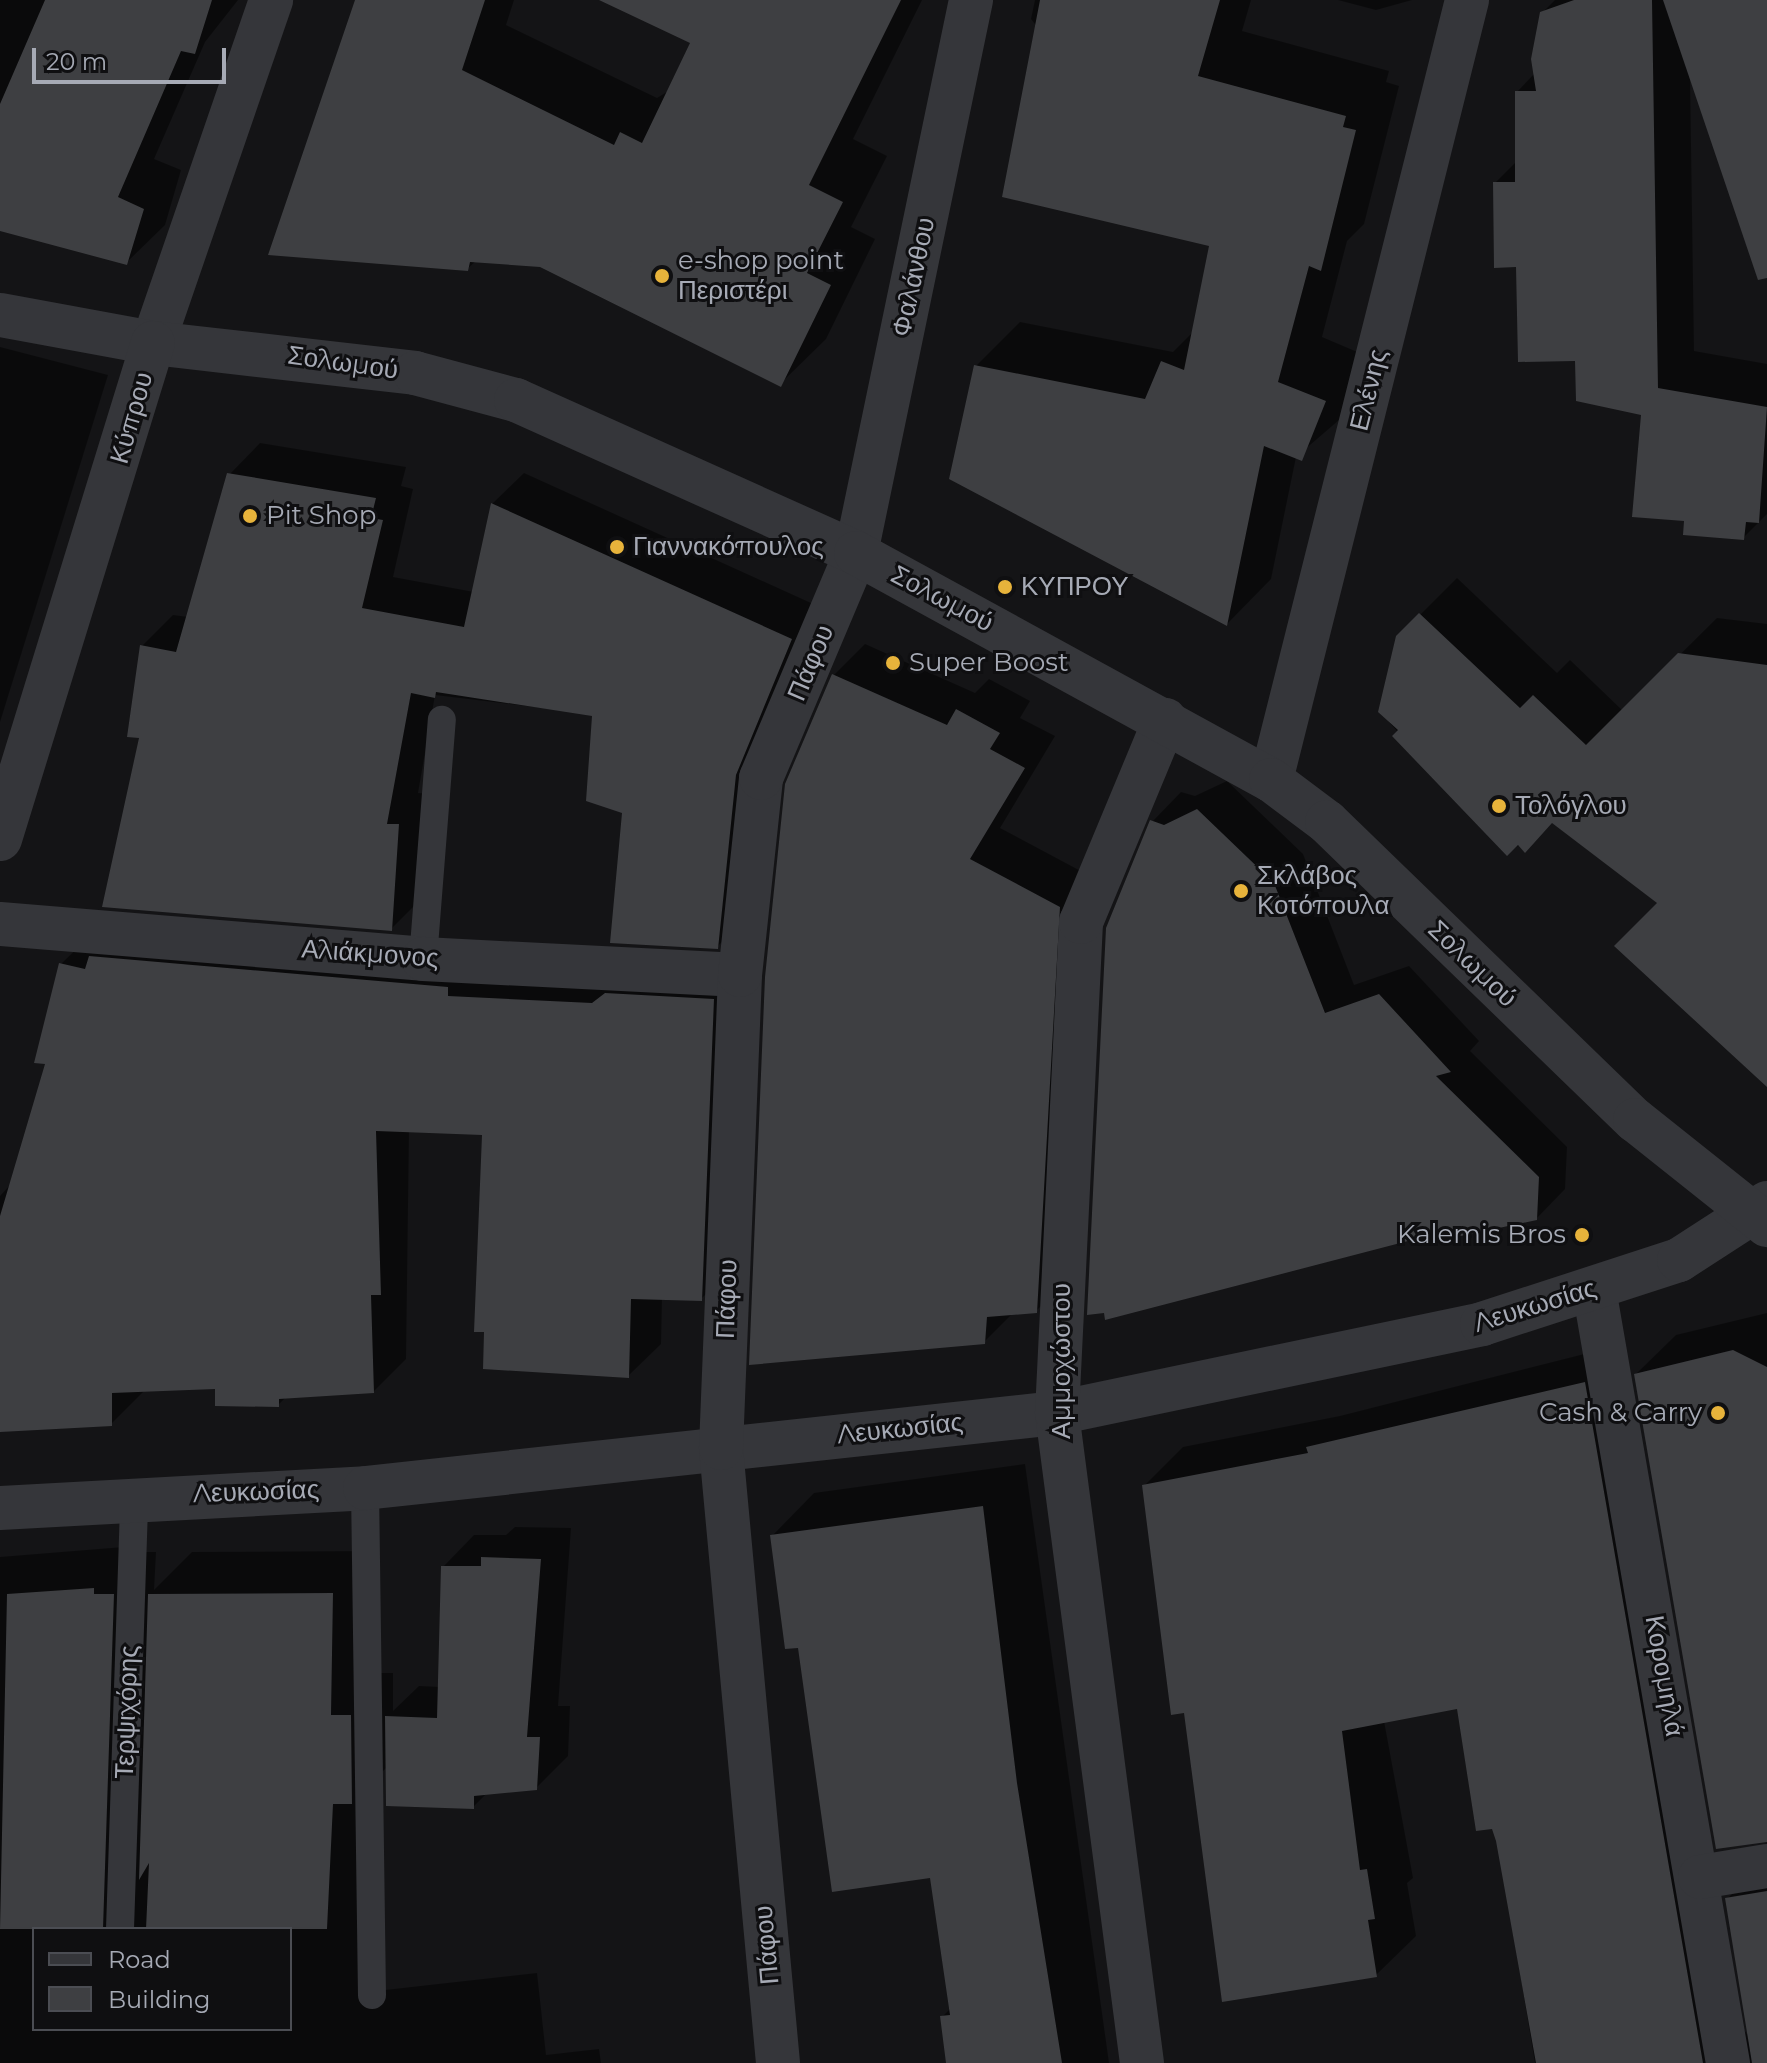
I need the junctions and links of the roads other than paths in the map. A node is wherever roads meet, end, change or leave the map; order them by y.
1 (271, 0) edge
2 (971, 0) edge
3 (1467, 0) edge
4 (0, 315) edge
5 (153, 343) junction
6 (856, 553) junction
7 (442, 720) dead end
8 (1165, 720) junction
9 (1271, 780) junction
10 (0, 839) edge
11 (0, 924) edge
12 (423, 959) junction
13 (740, 975) junction
14 (1762, 1214) edge
15 (1594, 1289) junction
16 (1057, 1413) junction
17 (721, 1448) junction
18 (365, 1488) junction
19 (134, 1496) junction
20 (0, 1508) edge
21 (1767, 1866) edge
22 (1700, 1877) junction
23 (120, 1927) edge
24 (372, 1995) dead end
25 (778, 2063) edge
26 (1142, 2063) edge
27 (1728, 2063) edge

1 - 5 street, Κύπρου
2 - 6 street, Φαλάνθου
3 - 9 street, Ελένης
4 - 5 street, Σολωμού
5 - 6 street, Σολωμού
5 - 10 street, Κύπρου
6 - 8 street, Σολωμού
6 - 13 street, Πάφου
7 - 12 lane
8 - 9 street, Σολωμού
8 - 16 street, Αμμοχώστου
9 - 14 street, Σολωμού
11 - 12 street, Αλιάκμονος
12 - 13 street, Αλιάκμονος
13 - 17 street, Πάφου
14 - 15 street, Λευκωσίας
15 - 16 street, Λευκωσίας
15 - 22 street, Κορομηλά
16 - 17 street, Λευκωσίας
16 - 26 street, Αμμοχώστου
17 - 18 street, Λευκωσίας
17 - 25 street, Πάφου
18 - 19 street, Λευκωσίας
18 - 24 lane
19 - 20 street, Λευκωσίας
19 - 23 lane, Τερψιχόρης
21 - 22 street
22 - 27 street, Κορομηλά

